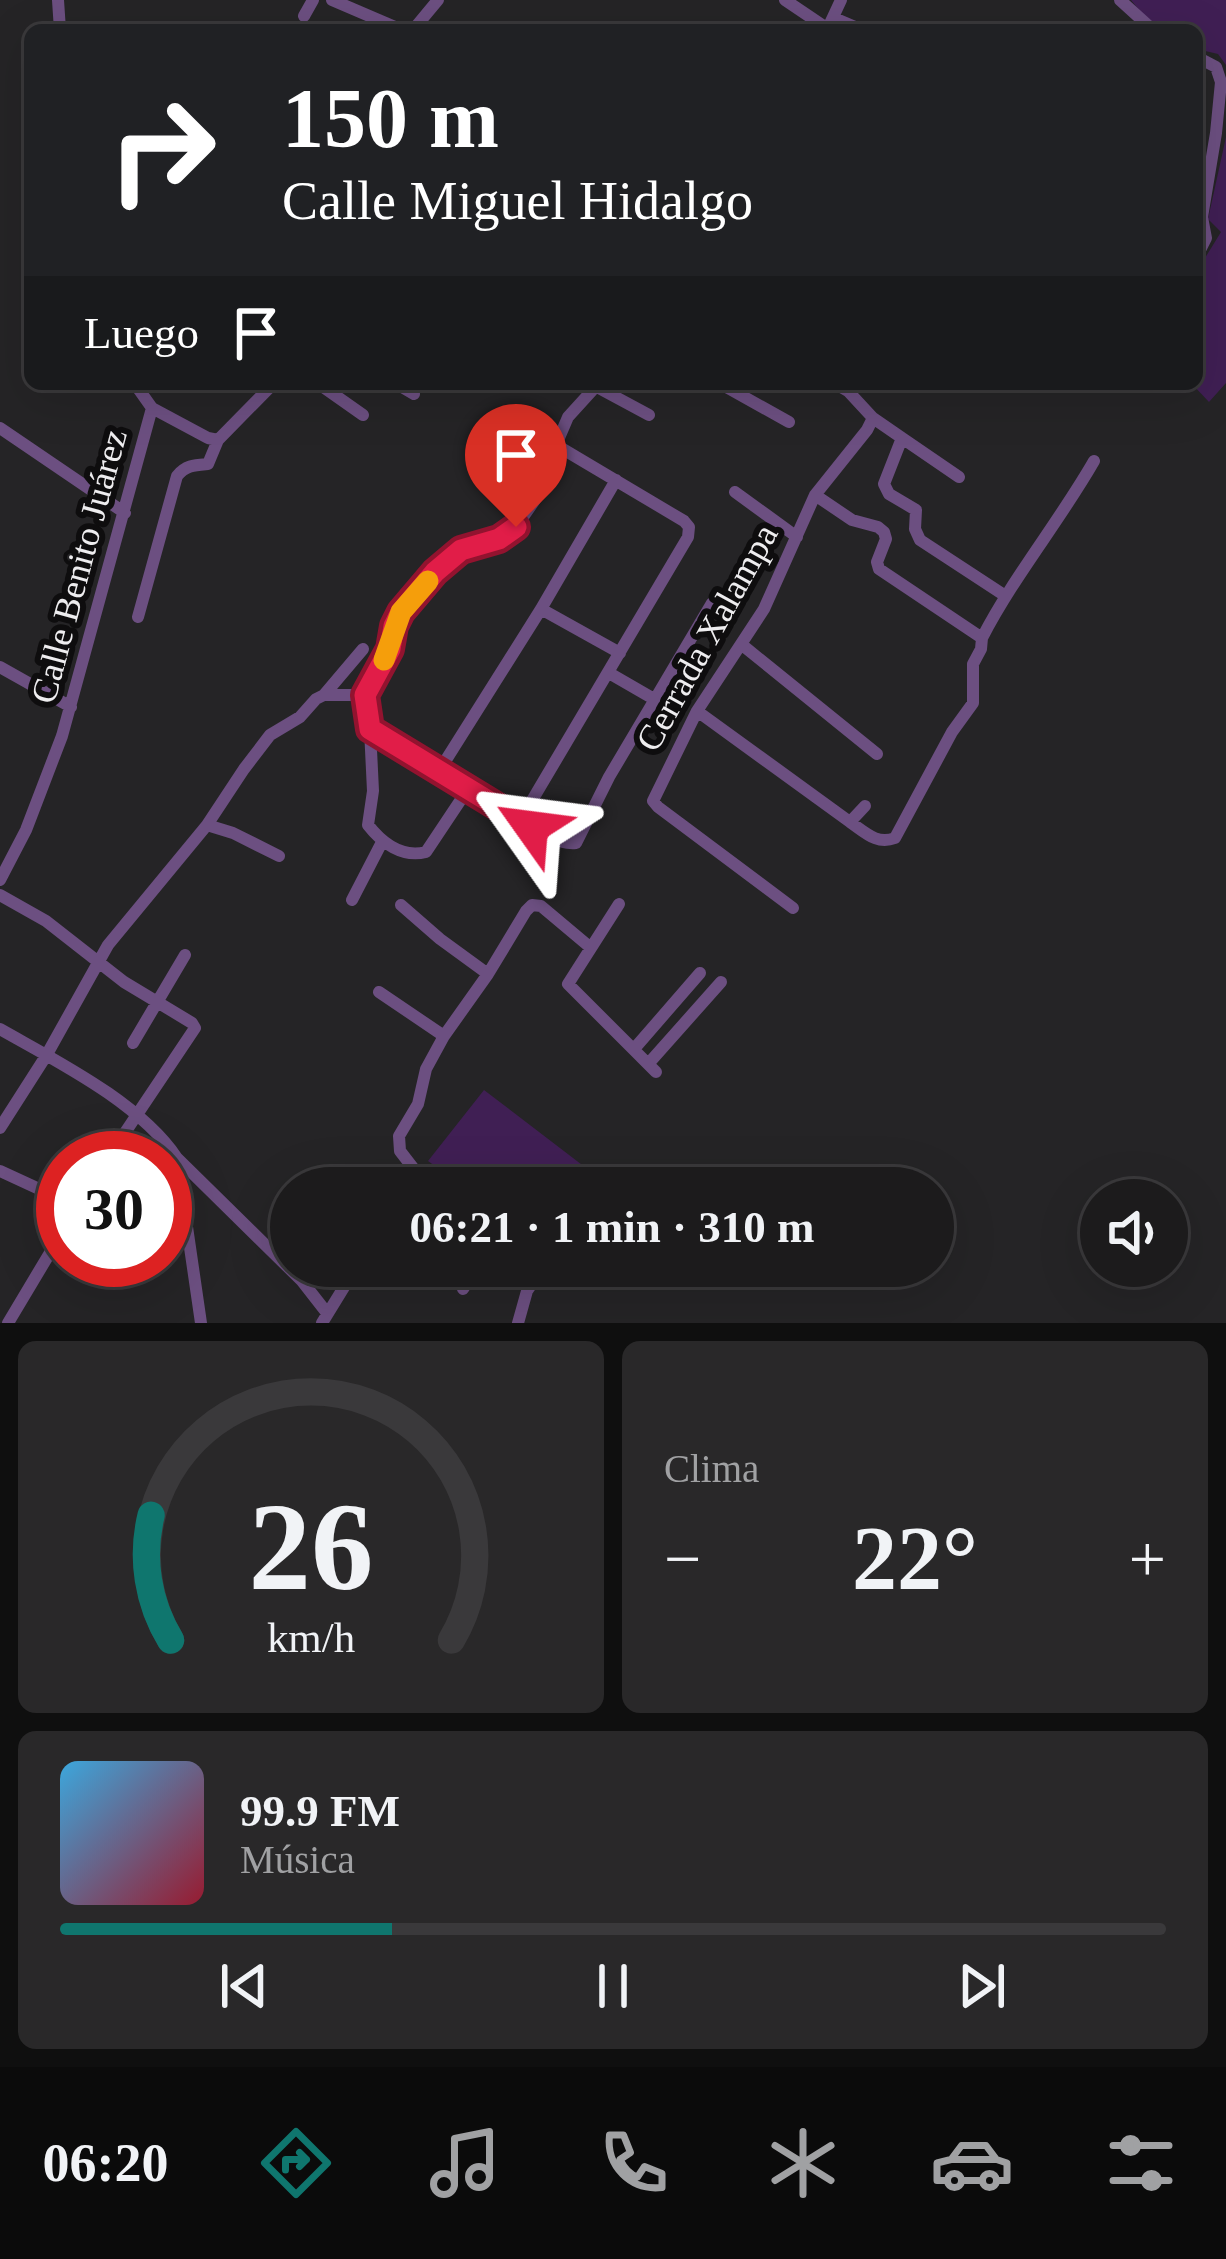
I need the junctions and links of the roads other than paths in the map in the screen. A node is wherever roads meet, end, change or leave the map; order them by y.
1 (313, 0) edge
2 (332, 0) edge
3 (437, 0) edge
4 (785, 0) edge
5 (1119, 0) edge
6 (304, 16) dead end
7 (388, 24) edge
8 (418, 24) edge
9 (827, 24) edge
10 (1147, 24) edge
11 (1203, 60) edge
12 (1203, 211) edge
13 (139, 390) edge
14 (267, 390) edge
15 (328, 390) edge
16 (407, 390) edge
17 (593, 390) edge
18 (604, 390) edge
19 (732, 390) edge
20 (846, 390) edge
21 (414, 394) dead end
22 (152, 408) junction
23 (363, 415) dead end
24 (649, 416) dead end
25 (501, 417) dead end
26 (873, 418) junction
27 (789, 422) dead end
28 (0, 428) edge
29 (902, 438) junction
30 (218, 440) junction
31 (556, 445) junction
32 (490, 460) dead end
33 (1094, 461) dead end
34 (959, 477) dead end
35 (616, 480) junction
36 (542, 490) junction
37 (735, 492) dead end
38 (814, 495) junction
39 (125, 513) junction
40 (797, 537) junction
41 (1004, 595) junction
42 (712, 602) dead end
43 (541, 609) junction
44 (138, 617) dead end
45 (982, 638) junction
46 (741, 644) junction
47 (363, 649) dead end
48 (620, 653) junction
49 (0, 667) edge
50 (609, 673) junction
51 (324, 695) junction
52 (365, 695) junction
53 (654, 698) junction
54 (71, 707) junction
55 (697, 711) junction
56 (370, 729) junction
57 (877, 754) dead end
58 (439, 771) junction
59 (468, 789) junction
60 (866, 806) dead end
61 (508, 814) junction
62 (850, 822) junction
63 (207, 825) junction
64 (382, 842) junction
65 (279, 856) dead end
66 (0, 880) edge
67 (0, 895) edge
68 (352, 900) dead end
69 (620, 904) dead end
70 (401, 905) dead end
71 (793, 908) dead end
72 (591, 948) junction
73 (185, 955) dead end
74 (99, 960) junction
75 (700, 973) dead end
76 (488, 974) junction
77 (721, 982) dead end
78 (380, 992) dead end
79 (158, 1002) junction
80 (0, 1029) edge
81 (444, 1036) junction
82 (133, 1043) dead end
83 (634, 1049) junction
84 (46, 1056) junction
85 (136, 1113) junction
86 (0, 1128) edge
87 (125, 1131) edge
88 (156, 1131) edge
89 (412, 1167) edge
90 (0, 1171) edge
91 (192, 1173) edge
92 (36, 1188) edge
93 (192, 1263) edge
94 (36, 1277) edge
95 (344, 1287) edge
96 (530, 1287) edge
97 (325, 1318) edge
98 (8, 1323) edge
99 (201, 1323) edge
100 (518, 1323) edge

1 - 6 street
2 - 7 street
3 - 8 street
4 - 9 street
5 - 10 street
11 - 12 street
13 - 22 street
14 - 30 street
15 - 23 street
16 - 21 street
17 - 31 street
18 - 24 street
19 - 27 street
20 - 26 street
22 - 30 street, Calle Benito Juárez
22 - 39 street, Calle Benito Juárez
25 - 31 street
26 - 29 street
26 - 38 street, Cerrada Xalampa
28 - 39 street
29 - 34 street
29 - 41 street
30 - 44 street
31 - 35 street
31 - 36 street
32 - 36 street
33 - 41 street
35 - 43 street
35 - 48 street
36 - 52 street
37 - 40 street
38 - 40 street, Cerrada Xalampa
38 - 45 street
39 - 54 street, Calle Benito Juárez
40 - 46 street, Cerrada Xalampa
41 - 45 street
42 - 53 street
43 - 48 street
43 - 58 street
45 - 62 street
46 - 55 street, Cerrada Xalampa
46 - 57 street
47 - 51 street
48 - 50 street
49 - 54 street
50 - 53 street
50 - 61 street
51 - 52 street
51 - 63 street
52 - 56 street
53 - 61 street
54 - 66 street, Calle Benito Juárez
55 - 62 street
55 - 71 street, Cerrada Xalampa
56 - 58 street
56 - 64 street
58 - 59 street
59 - 61 street
59 - 64 street
60 - 62 street
63 - 65 street
63 - 74 street
64 - 68 street
67 - 74 street
69 - 72 street
70 - 76 street
72 - 76 street
72 - 83 street
73 - 79 street
74 - 79 street
74 - 84 street
75 - 83 street
76 - 81 street
77 - 83 street
78 - 81 street
79 - 82 street
79 - 85 street
80 - 84 street
81 - 89 street
84 - 85 street
84 - 86 street
85 - 87 street
85 - 88 street
90 - 92 street
91 - 97 street
93 - 99 street
94 - 98 street
95 - 97 street
96 - 100 street

